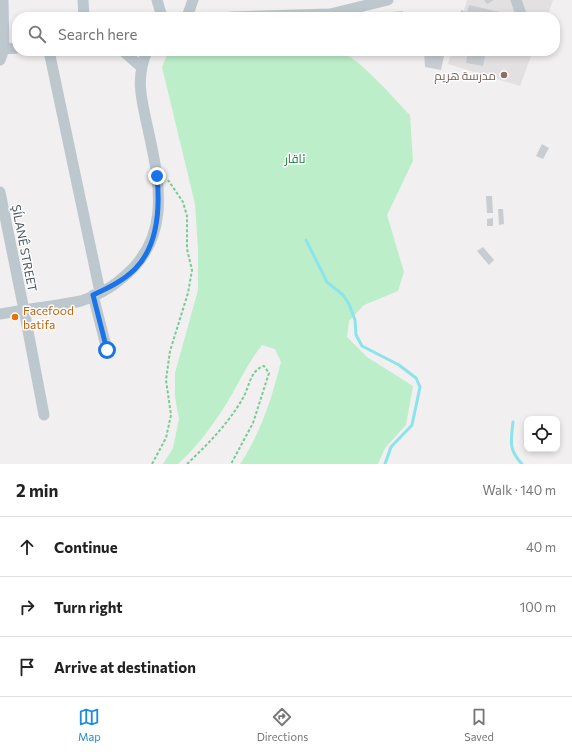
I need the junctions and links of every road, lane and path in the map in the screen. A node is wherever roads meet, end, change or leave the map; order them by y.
1 (3, 0) edge
2 (83, 0) edge
3 (157, 0) edge
4 (193, 0) edge
5 (388, 0) edge
6 (516, 0) edge
7 (84, 12) edge
8 (161, 12) edge
9 (188, 12) edge
10 (338, 12) edge
11 (520, 12) edge
12 (3, 42) edge
13 (50, 56) edge
14 (129, 56) edge
15 (145, 56) edge
16 (0, 60) edge
17 (140, 66) junction
18 (157, 176) junction
19 (0, 192) edge
20 (96, 294) junction
21 (24, 310) junction
22 (0, 314) edge
23 (107, 350) dead end
24 (44, 415) dead end
25 (152, 464) edge
26 (187, 464) edge
27 (231, 464) edge

1 - 12 street
2 - 7 street
3 - 8 street
4 - 9 street
5 - 10 street
6 - 11 street
12 - 16 street
13 - 20 street
14 - 17 street
15 - 17 street
17 - 18 street
18 - 20 street
18 - 25 path
19 - 21 street, ŞÍLANÊ STREET
20 - 21 street
20 - 23 street
21 - 22 street, ŞÍLANÊ STREET
21 - 24 street
26 - 27 path

